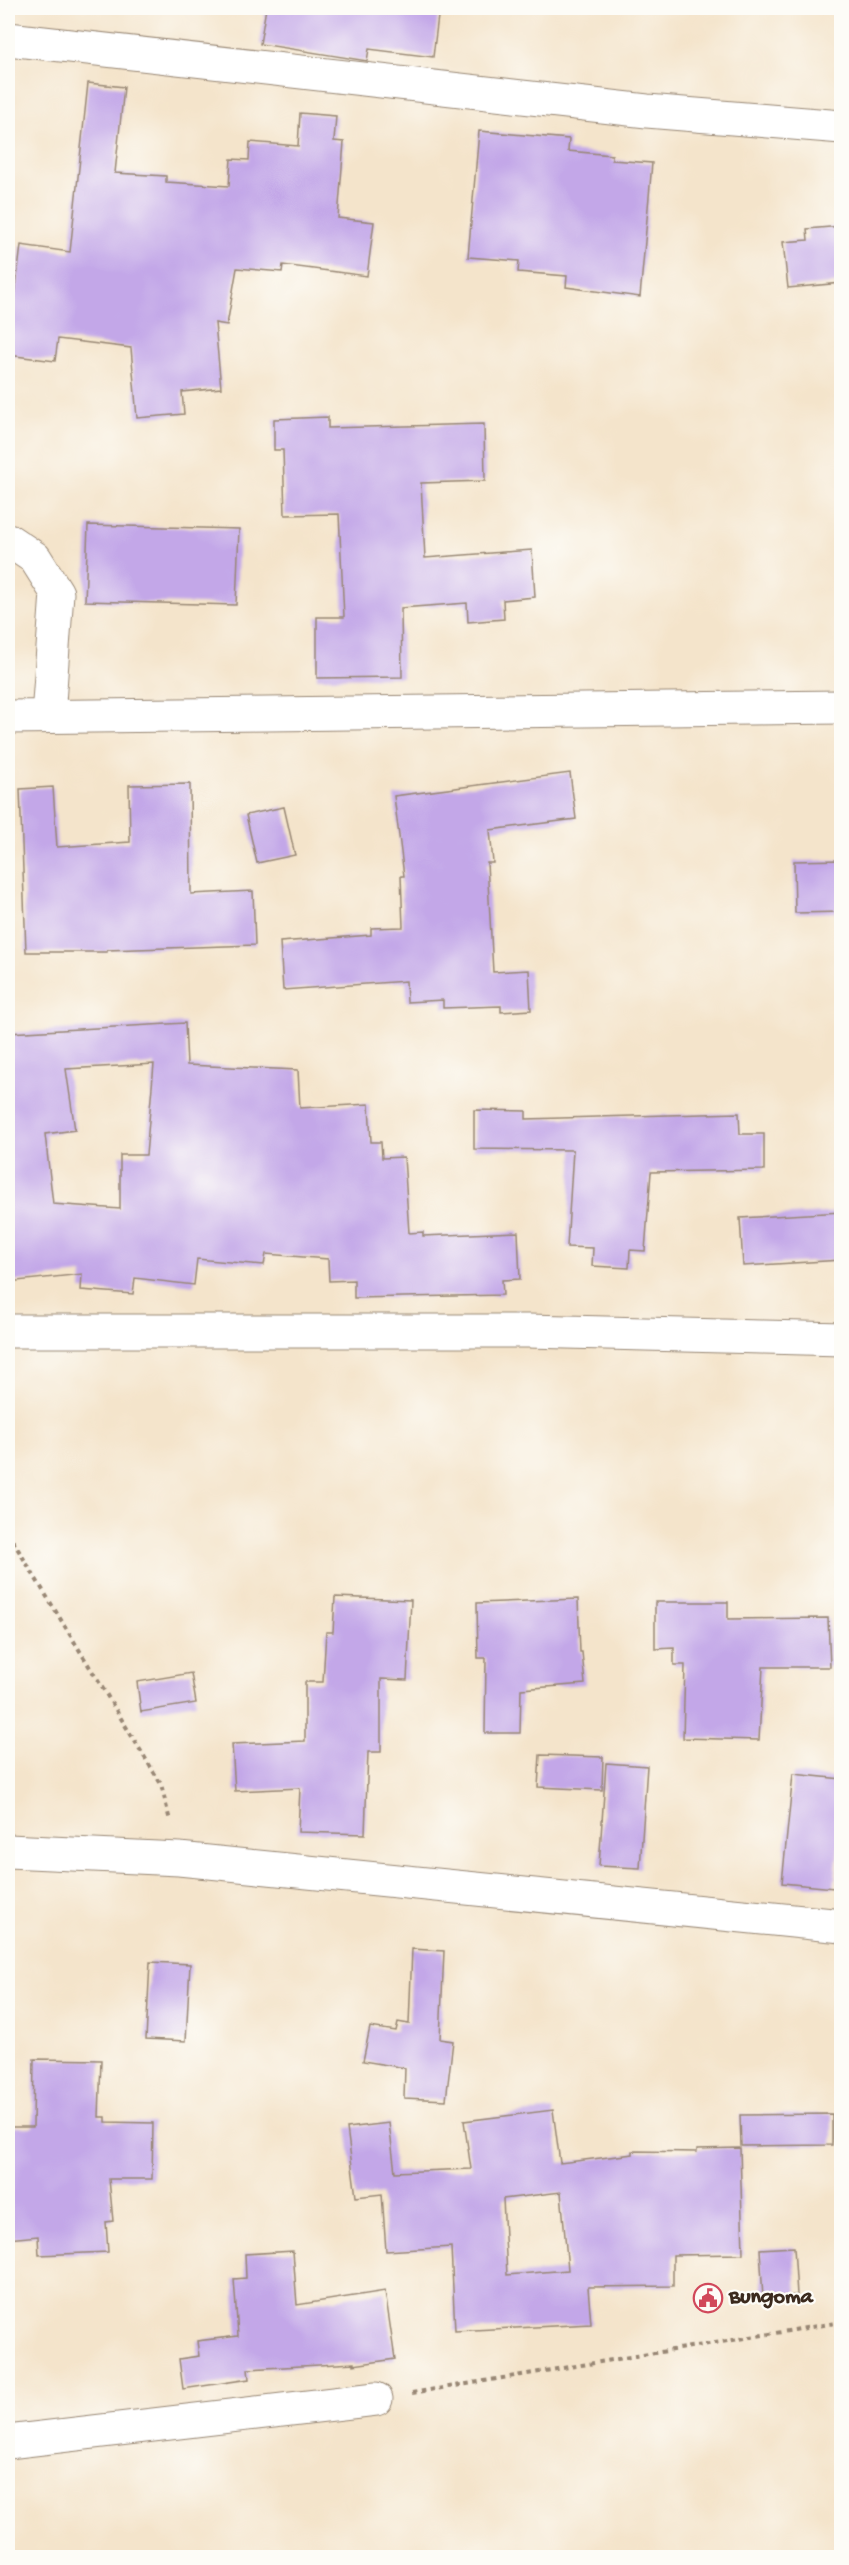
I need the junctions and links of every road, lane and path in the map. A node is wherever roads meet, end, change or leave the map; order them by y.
1 (8, 39) edge
2 (842, 126) edge
3 (8, 540) edge
4 (842, 707) edge
5 (48, 716) junction
6 (8, 717) edge
7 (8, 1331) edge
8 (842, 1339) edge
9 (8, 1533) edge
10 (8, 1851) edge
11 (179, 1859) junction
12 (842, 1926) edge
13 (842, 2322) edge
14 (376, 2399) joint
15 (8, 2442) edge

1 - 2 street
3 - 5 street
4 - 5 street
5 - 6 street
7 - 8 street
9 - 11 path
10 - 11 street
11 - 12 street
13 - 14 path
14 - 15 street

